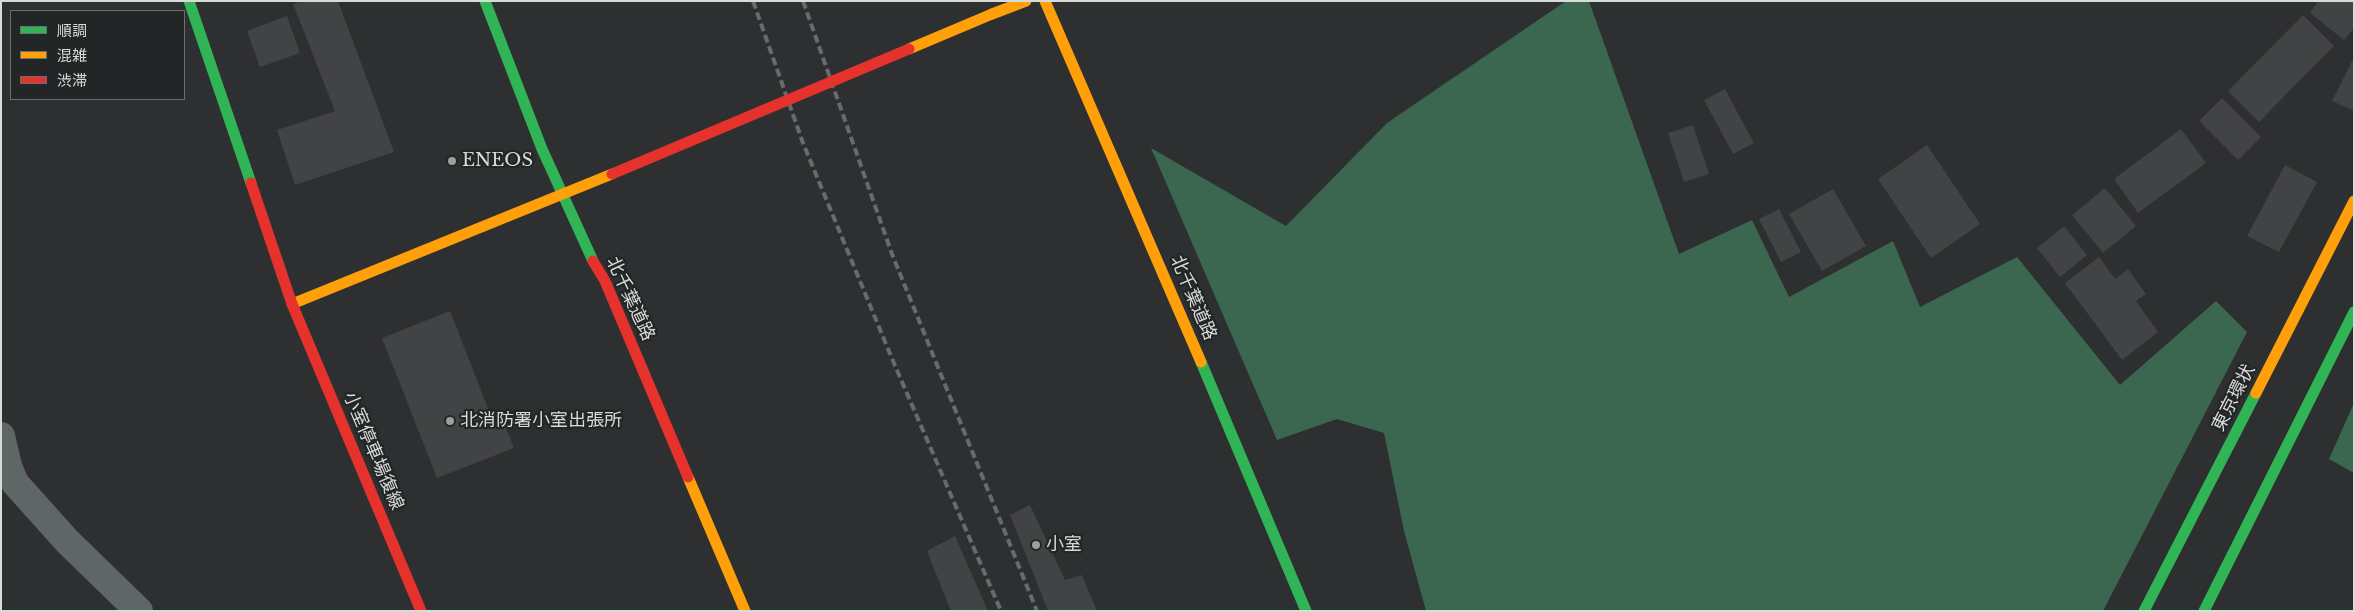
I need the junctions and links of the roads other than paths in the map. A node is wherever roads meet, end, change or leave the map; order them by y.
1 (189, 1) edge
2 (485, 1) edge
3 (1026, 1) edge
4 (1045, 1) edge
5 (561, 195) junction
6 (2354, 201) edge
7 (292, 304) junction
8 (2354, 312) edge
9 (1, 436) edge
10 (8, 489) edge
11 (139, 611) edge
12 (421, 611) edge
13 (746, 611) edge
14 (1306, 611) edge
15 (2144, 611) edge
16 (2204, 611) edge

1 - 7 main road, 小室停車場復線
2 - 5 main road, 北千葉道路
3 - 5 main road, bridge
4 - 14 main road, 北千葉道路
5 - 7 main road
5 - 13 main road, 北千葉道路
6 - 15 main road, 東京環状
7 - 12 main road, 小室停車場復線
8 - 16 main road
9 - 10 street
10 - 11 street

